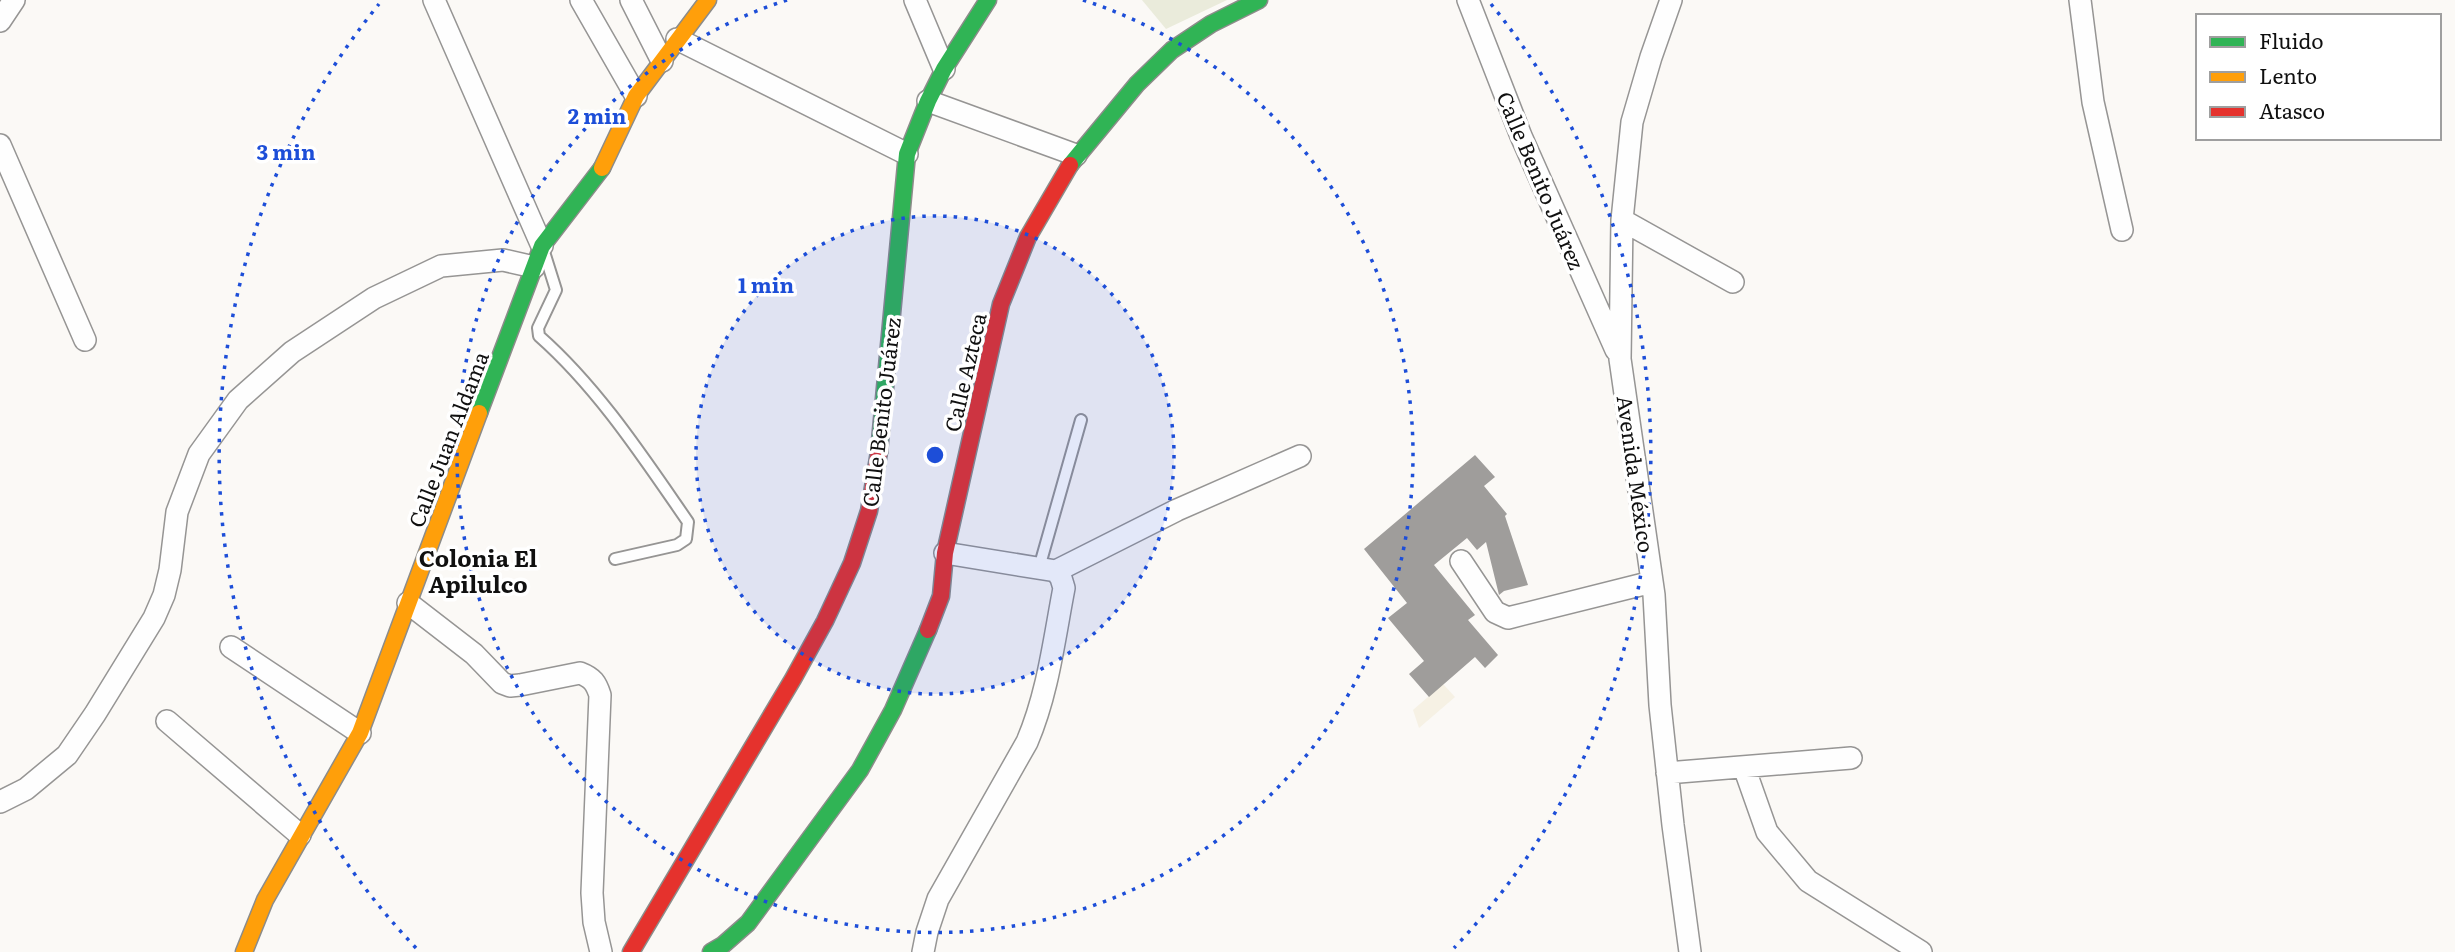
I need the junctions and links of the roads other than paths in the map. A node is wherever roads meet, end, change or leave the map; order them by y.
1 (14, 0) edge
2 (434, 0) edge
3 (581, 0) edge
4 (631, 0) edge
5 (708, 0) edge
6 (915, 0) edge
7 (988, 0) edge
8 (1259, 0) edge
9 (1468, 0) edge
10 (1671, 0) edge
11 (2080, 0) edge
12 (0, 21) edge
13 (677, 39) junction
14 (662, 61) junction
15 (944, 69) junction
16 (636, 96) junction
17 (928, 101) junction
18 (0, 145) edge
19 (907, 154) junction
20 (1076, 155) junction
21 (1622, 220) junction
22 (2122, 230) dead end
23 (542, 246) junction
24 (534, 267) junction
25 (1733, 282) dead end
26 (85, 340) dead end
27 (1620, 359) junction
28 (1081, 420) dead end
29 (1300, 456) dead end
30 (945, 553) junction
31 (614, 559) dead end
32 (1461, 561) dead end
33 (1047, 570) junction
34 (1652, 582) junction
35 (408, 603) junction
36 (231, 648) dead end
37 (167, 721) dead end
38 (360, 733) junction
39 (1852, 758) dead end
40 (1744, 767) junction
41 (1667, 774) junction
42 (0, 802) edge
43 (300, 835) junction
44 (244, 952) edge
45 (601, 952) edge
46 (631, 952) edge
47 (711, 952) edge
48 (923, 952) edge
49 (1690, 952) edge
50 (1921, 952) edge

1 - 12 street
2 - 23 street
3 - 16 street
4 - 14 street
5 - 13 street, Calle Juan Aldama
6 - 15 street
7 - 15 street, Calle Benito Juárez
8 - 20 street, Calle Azteca
9 - 27 street, Calle Benito Juárez
10 - 21 street, Avenida México
11 - 22 street
13 - 14 street, Calle Juan Aldama
13 - 19 street
14 - 16 street, Calle Juan Aldama
15 - 17 street, Calle Benito Juárez
16 - 23 street, Calle Juan Aldama
17 - 19 street, Calle Benito Juárez
17 - 20 street
18 - 26 street
19 - 46 street, Calle Benito Juárez
20 - 30 street, Calle Azteca
21 - 25 street
21 - 27 street, Avenida México
23 - 24 street, Calle Juan Aldama
23 - 31 lane
24 - 35 street, Calle Juan Aldama
24 - 42 street
27 - 34 street, Avenida México
28 - 33 lane
29 - 33 street
30 - 33 street
30 - 47 street, Calle Azteca
32 - 34 street
33 - 48 street
34 - 41 street, Avenida México
35 - 38 street, Calle Juan Aldama
35 - 45 street
36 - 38 street
37 - 43 street
38 - 43 street, Calle Juan Aldama
39 - 40 street
40 - 41 street
40 - 50 street
41 - 49 street, Avenida México
43 - 44 street, Calle Juan Aldama

